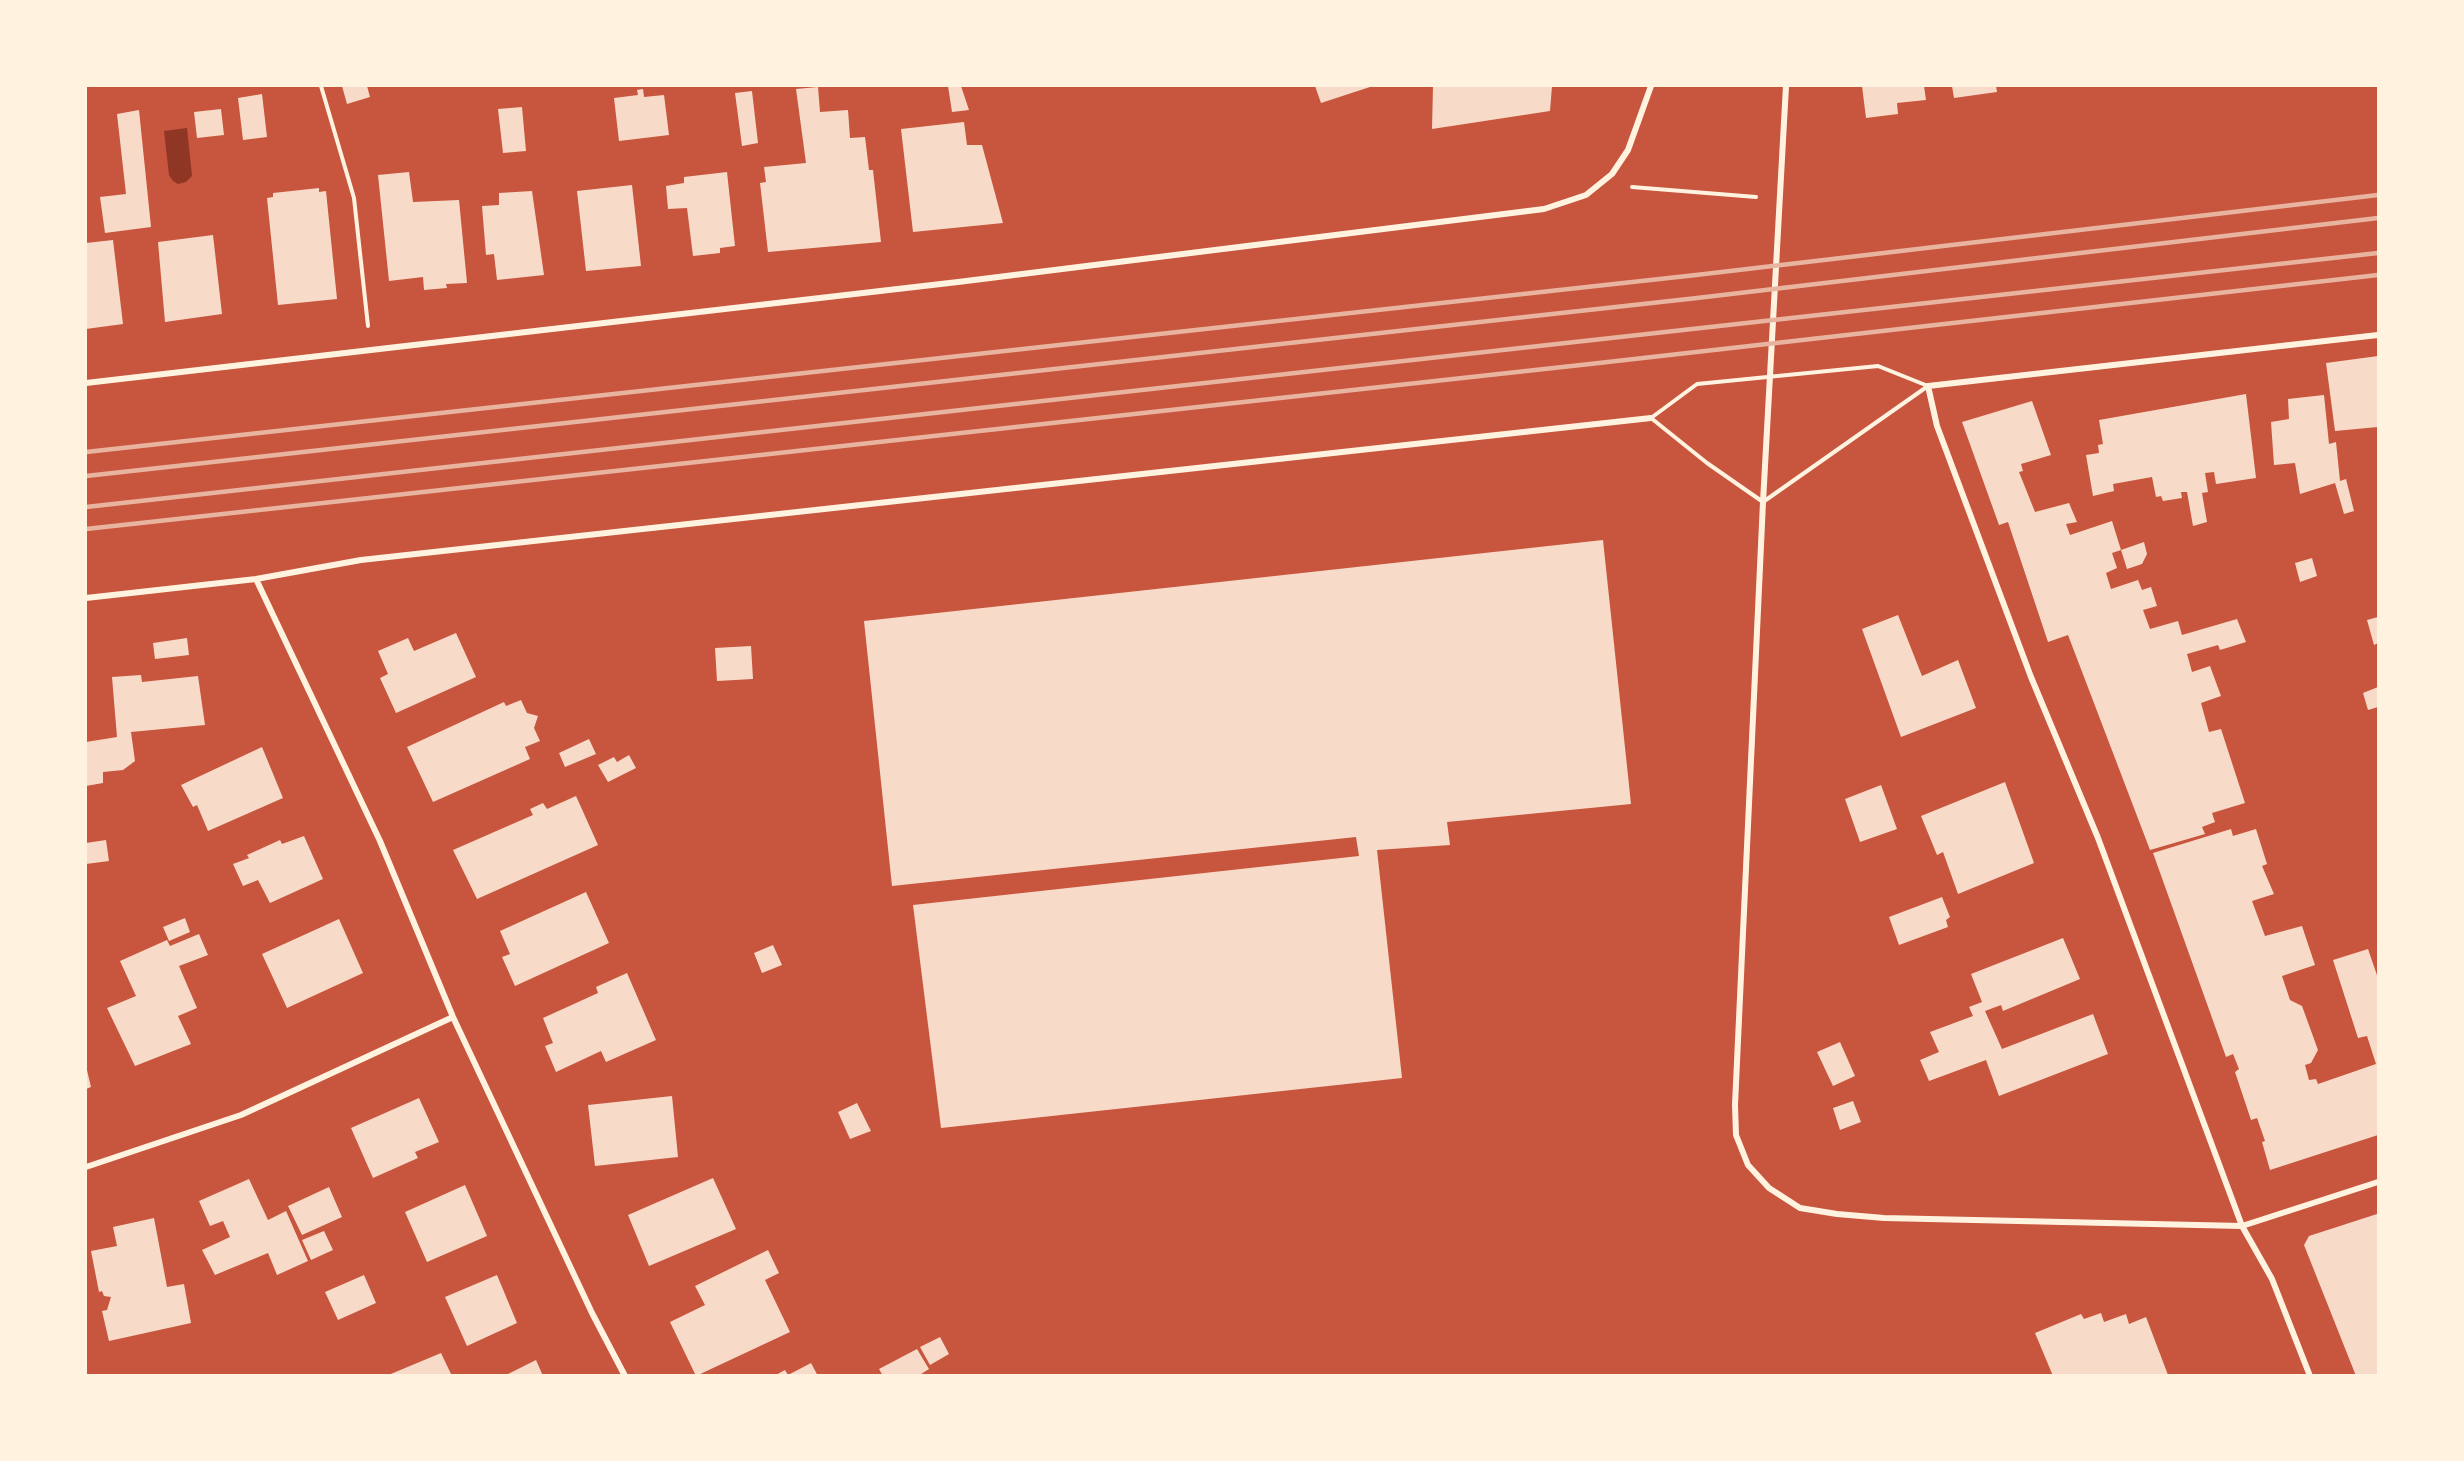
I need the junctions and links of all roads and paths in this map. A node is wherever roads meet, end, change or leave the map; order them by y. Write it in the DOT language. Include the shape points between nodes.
graph roads {
  1 [pos="321,86"];
  2 [pos="1651,86"];
  3 [pos="1786,86"];
  4 [pos="1631,187"];
  5 [pos="1780,199"];
  6 [pos="2379,335"];
  7 [pos="371,350"];
  8 [pos="86,383"];
  9 [pos="1928,386"];
  10 [pos="1651,418"];
  11 [pos="1676,438"];
  12 [pos="1763,502"];
  13 [pos="256,579"];
  14 [pos="86,598"];
  15 [pos="453,1017"];
  16 [pos="86,1167"];
  17 [pos="2379,1182"];
  18 [pos="2242,1226"];
  19 [pos="625,1376"];
  20 [pos="2310,1376"];
  1 -- 7 [label="path" via="354,198"];
  2 -- 7 [label="street" via="1628,150 1612,174 1586,195 1544,209"];
  3 -- 5 [label="street"];
  4 -- 5 [label="path"];
  5 -- 12 [label="street"];
  6 -- 9 [label="street"];
  7 -- 8 [label="street"];
  9 -- 12 [label="path"];
  9 -- 18 [label="street" via="1936,426 2031,677 2098,838"];
  10 -- 13 [label="street" via="361,560"];
  11 -- 12 [label="path"];
  12 -- 18 [label="street" via="1735,1105 1736,1135 1748,1165 1769,1188 1800,1208 1837,1214"];
  13 -- 14 [label="street"];
  13 -- 15 [label="street" via="380,841"];
  15 -- 16 [label="street" via="241,1115"];
  15 -- 19 [label="street"];
  17 -- 18 [label="street"];
  18 -- 20 [label="street" via="2272,1279"];
}
